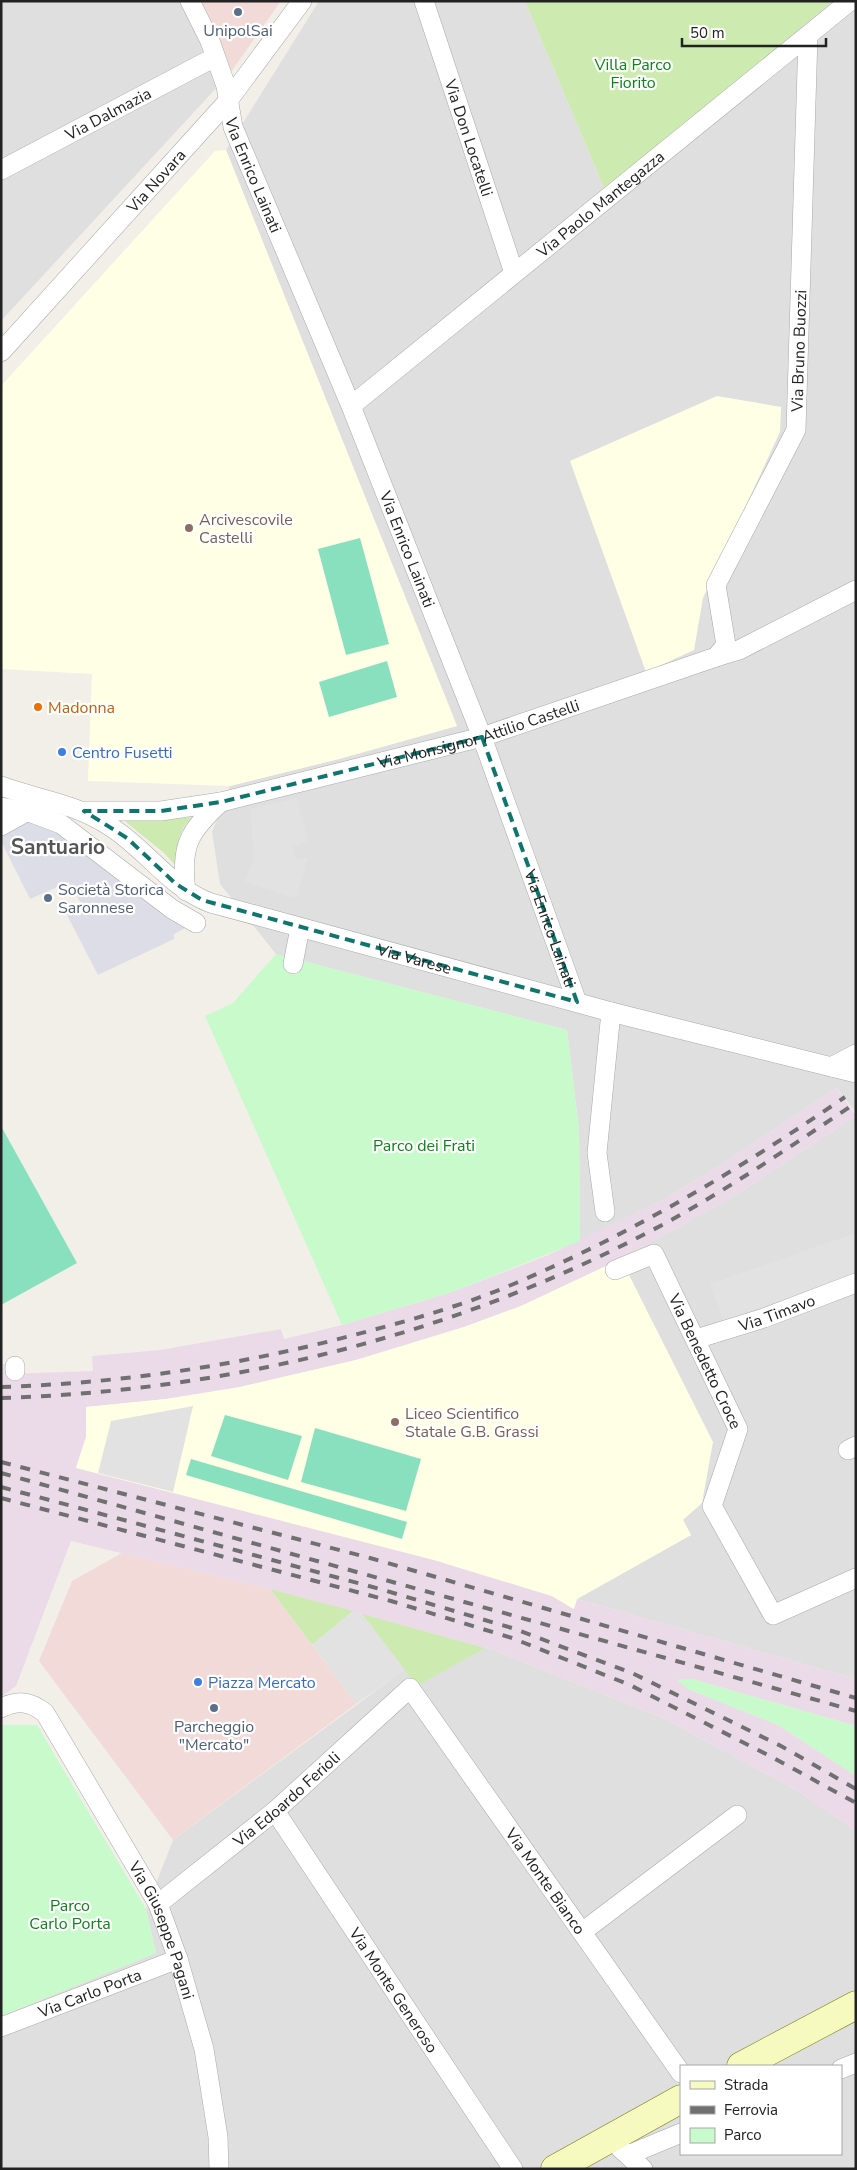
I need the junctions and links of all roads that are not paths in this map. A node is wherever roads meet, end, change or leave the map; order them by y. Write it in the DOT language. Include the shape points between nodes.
graph roads {
  1 [pos="190,1"];
  2 [pos="302,1"];
  3 [pos="424,1"];
  4 [pos="850,1"];
  5 [pos="808,36"];
  6 [pos="215,57"];
  7 [pos="227,102"];
  8 [pos="1,170"];
  9 [pos="514,273"];
  10 [pos="1,352"];
  11 [pos="351,406"];
  12 [pos="856,590"];
  13 [pos="721,651"];
  14 [pos="482,737"];
  15 [pos="1,786"];
  16 [pos="222,802"];
  17 [pos="1,807"];
  18 [pos="30,810"];
  19 [pos="84,811"];
  20 [pos="1,826"];
  21 [pos="186,891"];
  22 [pos="196,923"];
  23 [pos="300,928"];
  24 [pos="293,964"];
  25 [pos="577,1002"];
  26 [pos="611,1012"];
  27 [pos="856,1054"];
  28 [pos="830,1067"];
  29 [pos="856,1073"];
  30 [pos="605,1212"];
  31 [pos="615,1270"];
  32 [pos="856,1283"];
  33 [pos="696,1339"];
  34 [pos="856,1578"];
  35 [pos="410,1688"];
  36 [pos="1,1708"];
  37 [pos="275,1811"];
  38 [pos="737,1815"];
  39 [pos="158,1904"];
  40 [pos="582,1932"];
  41 [pos="178,1959"];
  42 [pos="856,2005"];
  43 [pos="1,2027"];
  44 [pos="856,2063"];
  45 [pos="743,2065"];
  46 [pos="842,2069"];
  47 [pos="680,2072"];
  48 [pos="680,2099"];
  49 [pos="680,2133"];
  50 [pos="619,2147"];
  51 [pos="582,2154"];
  52 [pos="218,2169"];
  53 [pos="513,2169"];
  54 [pos="533,2169"];
  55 [pos="555,2169"];
  56 [pos="642,2169"];
  1 -- 6 [label="street, Via Enrico Lainati"];
  2 -- 7 [label="street, Via Novara"];
  3 -- 9 [label="street, Via Don Locatelli"];
  4 -- 5 [label="street, Via Paolo Mantegazza"];
  5 -- 9 [label="street, Via Paolo Mantegazza"];
  5 -- 13 [label="street, Via Bruno Buozzi" via="796,430 716,585"];
  6 -- 7 [label="street, Via Enrico Lainati" via="226,86"];
  6 -- 8 [label="street, Via Dalmazia"];
  7 -- 10 [label="street, Via Novara"];
  7 -- 11 [label="street, Via Enrico Lainati" via="233,127"];
  9 -- 11 [label="street, Via Paolo Mantegazza"];
  11 -- 14 [label="street, Via Enrico Lainati"];
  12 -- 13 [label="street, Via Monsignor Attilio Castelli" via="738,650"];
  13 -- 14 [label="street, Via Monsignor Attilio Castelli"];
  14 -- 16 [label="street, Via Monsignor Attilio Castelli"];
  14 -- 25 [label="street, Via Enrico Lainati"];
  15 -- 19 [label="street, Via Varese"];
  16 -- 19 [label="street, Via Monsignor Attilio Castelli" via="161,811"];
  16 -- 21 [label="street, Via Monsignor Attilio Castelli" via="193,830 187,842"];
  17 -- 18 [label="street"];
  18 -- 20 [label="street"];
  18 -- 22 [label="street" via="68,828 172,909"];
  19 -- 21 [label="street, Via Varese" via="127,838"];
  21 -- 23 [label="street, Via Varese" via="224,908"];
  23 -- 24 [label="street"];
  23 -- 25 [label="street, Via Varese"];
  25 -- 26 [label="street, Via Varese"];
  26 -- 28 [label="street, Via Varese"];
  26 -- 30 [label="street" via="597,1153"];
  27 -- 28 [label="street"];
  28 -- 29 [label="street, Via Varese"];
  31 -- 33 [label="street, Via Benedetto Croce" via="654,1254"];
  32 -- 33 [label="street, Via Timavo" via="764,1318"];
  33 -- 34 [label="street, Via Benedetto Croce" via="738,1429 712,1506 773,1615"];
  35 -- 37 [label="street, Via Edoardo Ferioli"];
  35 -- 40 [label="street, Via Monte Bianco"];
  36 -- 39 [label="street, Via Giuseppe Pagani" via="23,1702 35,1705 45,1713"];
  37 -- 39 [label="street, Via Edoardo Ferioli"];
  37 -- 53 [label="street, Via Monte Generoso"];
  38 -- 40 [label="street"];
  39 -- 41 [label="street, Via Giuseppe Pagani"];
  40 -- 47 [label="street, Via Monte Bianco"];
  41 -- 43 [label="street, Via Carlo Porta"];
  41 -- 52 [label="street, Via Giuseppe Pagani" via="204,2049 218,2137"];
  42 -- 45 [label="street"];
  44 -- 46 [label="street"];
  48 -- 50 [label="street"];
  49 -- 50 [label="street"];
  50 -- 51 [label="street"];
  50 -- 56 [label="street"];
  51 -- 54 [label="street"];
  51 -- 55 [label="street"];
}
